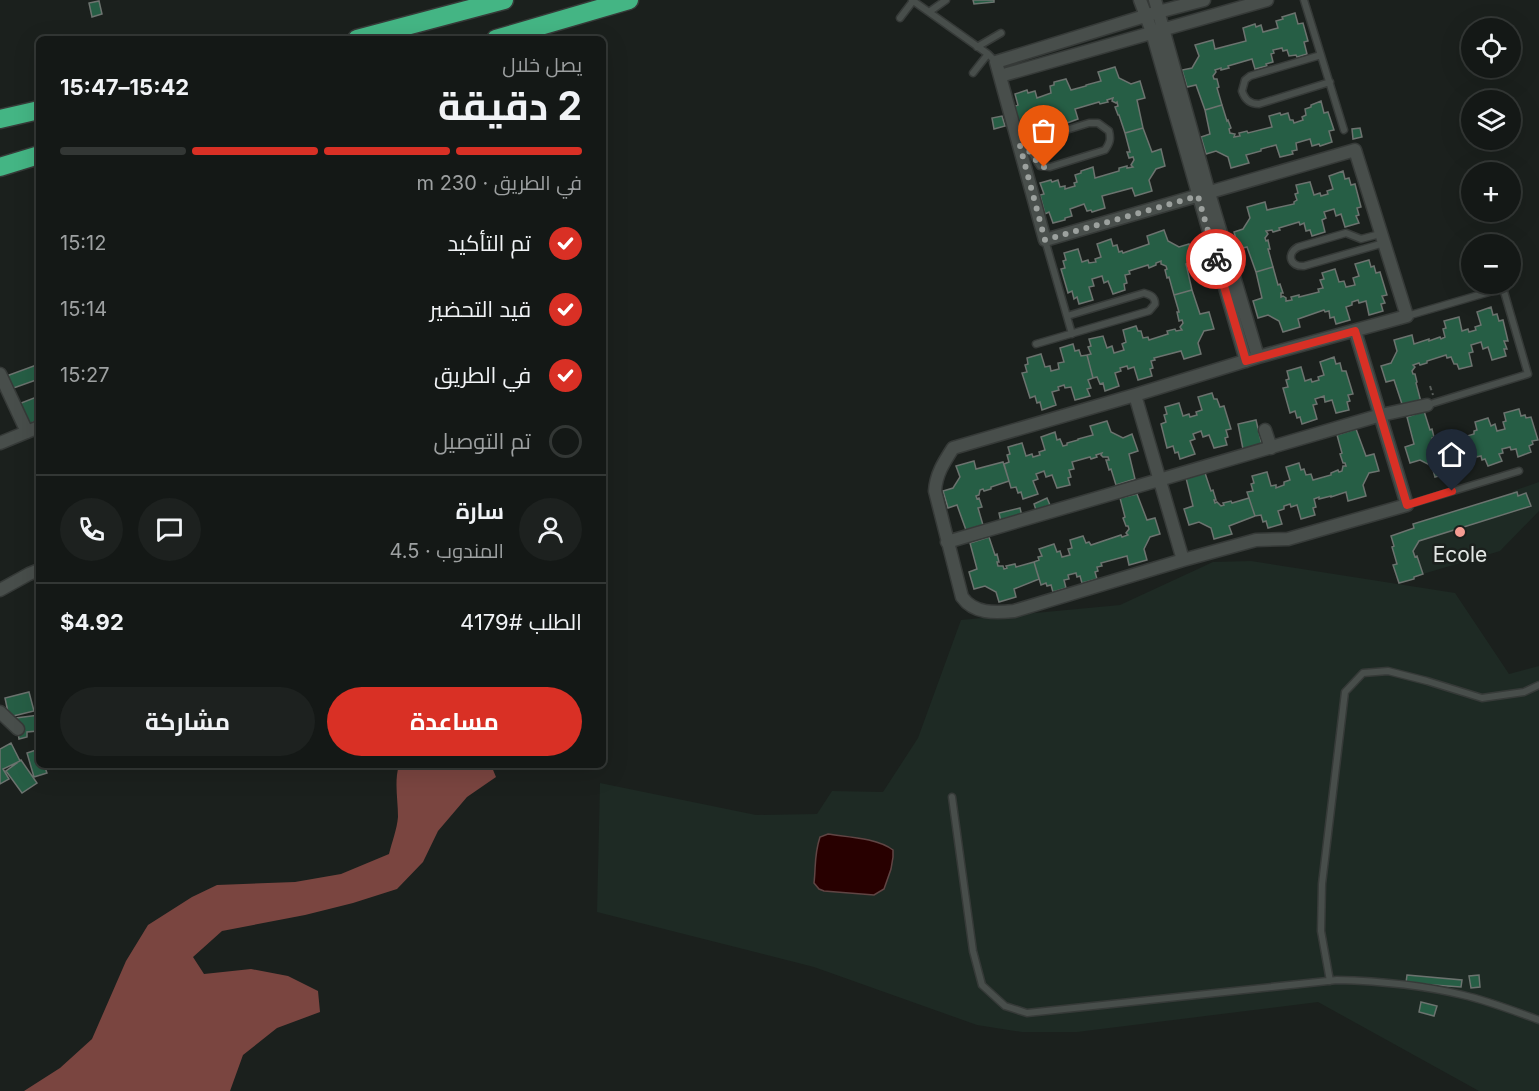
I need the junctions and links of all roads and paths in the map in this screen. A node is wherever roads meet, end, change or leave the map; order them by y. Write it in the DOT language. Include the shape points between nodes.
graph roads {
  1 [pos="504,0"];
  2 [pos="628,0"];
  3 [pos="912,0"];
  4 [pos="946,0"];
  5 [pos="1140,0"];
  6 [pos="1204,0"];
  7 [pos="1267,0"];
  8 [pos="1304,0"];
  9 [pos="1157,6"];
  10 [pos="928,12"];
  11 [pos="1146,16"];
  12 [pos="900,18"];
  13 [pos="1158,31"];
  14 [pos="1001,33"];
  15 [pos="368,36"];
  16 [pos="506,36"];
  17 [pos="977,47"];
  18 [pos="1321,55"];
  19 [pos="992,58"];
  20 [pos="973,73"];
  21 [pos="1000,76"];
  22 [pos="1330,82"];
  23 [pos="36,111"];
  24 [pos="0,118"];
  25 [pos="1344,130"];
  26 [pos="1020,146"];
  27 [pos="36,151"];
  28 [pos="1034,156"];
  29 [pos="36,157"];
  30 [pos="0,159"];
  31 [pos="0,167"];
  32 [pos="1203,195"];
  33 [pos="1382,238"];
  34 [pos="1045,240"];
  35 [pos="1067,316"];
  36 [pos="1407,316"];
  37 [pos="1355,331"];
  38 [pos="1072,334"];
  39 [pos="1036,344"];
  40 [pos="1252,359"];
  41 [pos="0,374"];
  42 [pos="1135,395"];
  43 [pos="1427,405"];
  44 [pos="1381,416"];
  45 [pos="36,428"];
  46 [pos="1266,430"];
  47 [pos="0,443"];
  48 [pos="1271,448"];
  49 [pos="1520,471"];
  50 [pos="1160,480"];
  51 [pos="1407,505"];
  52 [pos="947,542"];
  53 [pos="1183,560"];
  54 [pos="36,571"];
  55 [pos="0,590"];
  56 [pos="1539,685"];
  57 [pos="0,712"];
  58 [pos="18,729"];
  59 [pos="952,797"];
  60 [pos="1330,981"];
  61 [pos="1539,1020"];
  1 -- 15 [label="highway"];
  2 -- 16 [label="highway"];
  3 -- 10 [label="lane"];
  3 -- 12 [label="lane"];
  4 -- 10 [label="lane"];
  5 -- 11 [label="street"];
  6 -- 9 [label="street"];
  7 -- 13 [label="street"];
  8 -- 18 [label="lane"];
  9 -- 11 [label="street"];
  9 -- 13 [label="street"];
  10 -- 17 [label="lane"];
  11 -- 13 [label="street"];
  11 -- 19 [label="street"];
  13 -- 21 [label="street"];
  13 -- 32 [label="street"];
  14 -- 17 [label="lane"];
  17 -- 19 [label="lane"];
  18 -- 22 [label="lane"];
  18 -- 22 [label="lane" via="1250,76 1242,92 1247,101 1259,104"];
  19 -- 20 [label="lane"];
  19 -- 21 [label="street"];
  21 -- 26 [label="street"];
  22 -- 25 [label="lane"];
  23 -- 24 [label="highway"];
  26 -- 28 [label="lane"];
  26 -- 34 [label="street"];
  27 -- 30 [label="highway"];
  28 -- 28 [label="lane" via="1040,165 1050,167 1105,150 1109,131 1098,123 1089,123 1040,138 1034,146"];
  29 -- 31 [label="highway"];
  32 -- 33 [label="street" via="1355,150"];
  32 -- 34 [label="street"];
  32 -- 40 [label="street"];
  33 -- 33 [label="lane" via="1361,239 1346,233 1298,247 1290,259 1297,267 1304,266"];
  33 -- 36 [label="street"];
  34 -- 35 [label="lane"];
  35 -- 38 [label="lane"];
  35 -- 38 [label="lane" via="1144,293 1155,300 1149,311"];
  36 -- 37 [label="street"];
  36 -- 43 [label="lane" via="1503,288 1528,374"];
  37 -- 40 [label="street"];
  37 -- 44 [label="street"];
  38 -- 39 [label="lane"];
  40 -- 42 [label="street"];
  41 -- 45 [label="street"];
  42 -- 50 [label="street"];
  42 -- 52 [label="street" via="953,448 936,483"];
  43 -- 44 [label="street"];
  44 -- 48 [label="street"];
  44 -- 51 [label="street"];
  45 -- 47 [label="street"];
  46 -- 48 [label="street"];
  48 -- 50 [label="street"];
  49 -- 51 [label="lane"];
  50 -- 52 [label="street"];
  50 -- 53 [label="street"];
  51 -- 53 [label="street" via="1287,539 1256,540"];
  52 -- 53 [label="street" via="962,597 966,604 986,612 1030,607"];
  54 -- 55 [label="street"];
  56 -- 60 [label="lane" via="1524,692 1482,698 1388,671 1363,673 1345,692 1322,884 1321,931"];
  57 -- 58 [label="street"];
  59 -- 60 [label="lane" via="973,951 982,985 1005,1006 1027,1013"];
  60 -- 61 [label="lane" via="1364,981 1465,995"];
}
